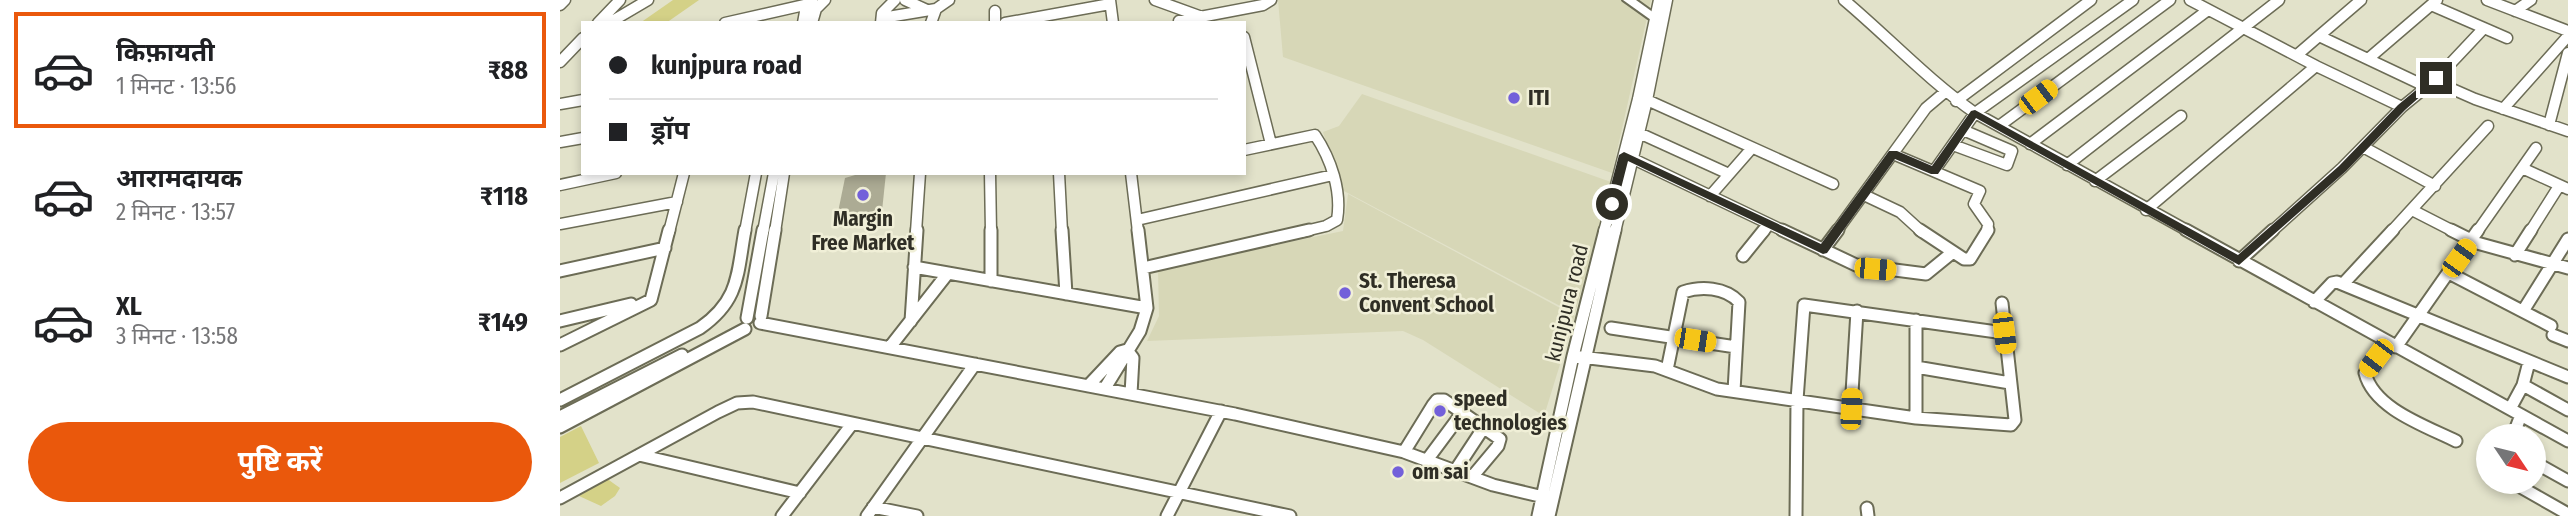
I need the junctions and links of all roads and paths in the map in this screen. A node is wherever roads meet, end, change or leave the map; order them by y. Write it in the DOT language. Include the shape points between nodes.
graph roads {
  1 [pos="565,0"];
  2 [pos="620,0"];
  3 [pos="648,0"];
  4 [pos="895,0"];
  5 [pos="905,0"];
  6 [pos="949,0"];
  7 [pos="1155,0"];
  8 [pos="1270,0"];
  9 [pos="1629,0"];
  10 [pos="1659,0"];
  11 [pos="1667,0"];
  12 [pos="1844,0"];
  13 [pos="2091,0"];
  14 [pos="2133,0"];
  15 [pos="2170,0"];
  16 [pos="2190,0"];
  17 [pos="2361,0"];
  18 [pos="2487,0"];
  19 [pos="2531,0"];
  20 [pos="816,1"];
  21 [pos="2277,1"];
  22 [pos="1110,2"];
  23 [pos="2434,2"];
  24 [pos="560,5"];
  25 [pos="1177,8"];
  26 [pos="787,10"];
  27 [pos="931,10"];
  28 [pos="995,10"];
  29 [pos="1237,10"];
  30 [pos="2208,10"];
  31 [pos="2515,11"];
  32 [pos="1202,17"];
  33 [pos="1659,18"];
  34 [pos="881,20"];
  35 [pos="600,21"];
  36 [pos="612,21"];
  37 [pos="735,21"];
  38 [pos="785,21"];
  39 [pos="803,21"];
  40 [pos="812,21"];
  41 [pos="931,21"];
  42 [pos="995,21"];
  43 [pos="1015,21"];
  44 [pos="1113,21"];
  45 [pos="1180,21"];
  46 [pos="1184,21"];
  47 [pos="1240,21"];
  48 [pos="2244,29"];
  49 [pos="2484,29"];
  50 [pos="2568,34"];
  51 [pos="2319,36"];
  52 [pos="2507,38"];
  53 [pos="581,40"];
  54 [pos="1246,45"];
  55 [pos="2554,48"];
  56 [pos="2568,53"];
  57 [pos="2297,55"];
  58 [pos="2368,59"];
  59 [pos="560,62"];
  60 [pos="2316,66"];
  61 [pos="1646,82"];
  62 [pos="2430,84"];
  63 [pos="1945,92"];
  64 [pos="581,100"];
  65 [pos="1647,100"];
  66 [pos="1956,101"];
  67 [pos="560,104"];
  68 [pos="2402,107"];
  69 [pos="2503,109"];
  70 [pos="1975,113"];
  71 [pos="2181,117"];
  72 [pos="2549,125"];
  73 [pos="2488,126"];
  74 [pos="1999,127"];
  75 [pos="1963,130"];
  76 [pos="2568,131"];
  77 [pos="1639,133"];
  78 [pos="581,138"];
  79 [pos="560,142"];
  80 [pos="1271,144"];
  81 [pos="2030,144"];
  82 [pos="1953,145"];
  83 [pos="2362,147"];
  84 [pos="1752,148"];
  85 [pos="2536,148"];
  86 [pos="1246,150"];
  87 [pos="1893,154"];
  88 [pos="1629,157"];
  89 [pos="2067,165"];
  90 [pos="2522,168"];
  91 [pos="1934,172"];
  92 [pos="1729,174"];
  93 [pos="607,175"];
  94 [pos="684,175"];
  95 [pos="755,175"];
  96 [pos="774,175"];
  97 [pos="785,175"];
  98 [pos="920,175"];
  99 [pos="990,175"];
  100 [pos="1059,175"];
  101 [pos="1134,175"];
  102 [pos="1333,175"];
  103 [pos="2095,181"];
  104 [pos="1833,184"];
  105 [pos="560,185"];
  106 [pos="2435,186"];
  107 [pos="2563,187"];
  108 [pos="1864,195"];
  109 [pos="1710,196"];
  110 [pos="677,202"];
  111 [pos="2146,210"];
  112 [pos="2412,210"];
  113 [pos="1137,220"];
  114 [pos="560,224"];
  115 [pos="1769,225"];
  116 [pos="2568,239"];
  117 [pos="2472,241"];
  118 [pos="665,248"];
  119 [pos="1823,250"];
  120 [pos="1953,252"];
  121 [pos="2515,254"];
  122 [pos="1743,256"];
  123 [pos="2239,261"];
  124 [pos="2552,264"];
  125 [pos="914,267"];
  126 [pos="1143,268"];
  127 [pos="2568,268"];
  128 [pos="560,271"];
  129 [pos="948,273"];
  130 [pos="2449,273"];
  131 [pos="990,281"];
  132 [pos="2343,284"];
  133 [pos="1066,294"];
  134 [pos="651,300"];
  135 [pos="2314,302"];
  136 [pos="2002,303"];
  137 [pos="1147,308"];
  138 [pos="1857,311"];
  139 [pos="2523,311"];
  140 [pos="2418,315"];
  141 [pos="761,320"];
  142 [pos="1916,320"];
  143 [pos="560,321"];
  144 [pos="911,321"];
  145 [pos="745,324"];
  146 [pos="1611,328"];
  147 [pos="2004,333"];
  148 [pos="1674,337"];
  149 [pos="2568,341"];
  150 [pos="560,345"];
  151 [pos="2392,345"];
  152 [pos="1736,347"];
  153 [pos="890,348"];
  154 [pos="1128,350"];
  155 [pos="1578,356"];
  156 [pos="2529,362"];
  157 [pos="975,364"];
  158 [pos="1916,367"];
  159 [pos="1667,370"];
  160 [pos="2568,377"];
  161 [pos="2010,383"];
  162 [pos="2523,385"];
  163 [pos="1088,386"];
  164 [pos="1105,388"];
  165 [pos="1734,391"];
  166 [pos="1131,394"];
  167 [pos="560,400"];
  168 [pos="1797,400"];
  169 [pos="1851,409"];
  170 [pos="2568,410"];
  171 [pos="1222,411"];
  172 [pos="2515,412"];
  173 [pos="1462,413"];
  174 [pos="560,417"];
  175 [pos="1916,418"];
  176 [pos="852,424"];
  177 [pos="2514,424"];
  178 [pos="560,427"];
  179 [pos="1484,427"];
  180 [pos="922,438"];
  181 [pos="2456,441"];
  182 [pos="2568,441"];
  183 [pos="1404,452"];
  184 [pos="639,455"];
  185 [pos="1427,460"];
  186 [pos="2546,469"];
  187 [pos="1455,471"];
  188 [pos="1472,477"];
  189 [pos="2568,481"];
  190 [pos="1180,491"];
  191 [pos="800,493"];
  192 [pos="2533,494"];
  193 [pos="560,498"];
  194 [pos="1546,498"];
  195 [pos="870,511"];
  196 [pos="1243,511"];
  197 [pos="2568,514"];
  198 [pos="782,516"];
  199 [pos="917,516"];
  200 [pos="1167,516"];
  201 [pos="1290,516"];
  202 [pos="1538,516"];
  203 [pos="1549,516"];
  204 [pos="1796,516"];
  1 -- 24 [label="street"];
  2 -- 35 [label="street"];
  3 -- 36 [label="street"];
  4 -- 34 [label="street" via="887,5"];
  5 -- 27 [label="street"];
  6 -- 27 [label="street"];
  7 -- 25 [label="street"];
  8 -- 29 [label="street"];
  9 -- 33 [label="main road"];
  10 -- 33 [label="street"];
  11 -- 33 [label="street"];
  12 -- 63 [label="street"];
  13 -- 66 [label="street"];
  14 -- 70 [label="street"];
  15 -- 74 [label="street"];
  16 -- 30 [label="street"];
  17 -- 51 [label="street"];
  18 -- 31 [label="street"];
  19 -- 31 [label="street"];
  20 -- 26 [label="street"];
  20 -- 39 [label="street"];
  20 -- 40 [label="street"];
  21 -- 48 [label="street"];
  22 -- 43 [label="street"];
  22 -- 44 [label="street"];
  23 -- 49 [label="street"];
  23 -- 58 [label="street"];
  25 -- 32 [label="street"];
  25 -- 45 [label="street"];
  26 -- 37 [label="street"];
  26 -- 38 [label="street"];
  27 -- 34 [label="street"];
  27 -- 41 [label="street"];
  28 -- 42 [label="street"];
  29 -- 32 [label="street"];
  29 -- 47 [label="street"];
  30 -- 48 [label="street"];
  30 -- 81 [label="street"];
  31 -- 50 [label="street"];
  32 -- 46 [label="street"];
  33 -- 61 [label="street, kunjpura road"];
  48 -- 57 [label="street"];
  48 -- 89 [label="street"];
  49 -- 52 [label="street"];
  49 -- 62 [label="street"];
  50 -- 55 [label="street"];
  51 -- 57 [label="street"];
  51 -- 58 [label="street"];
  53 -- 59 [label="street"];
  54 -- 80 [label="street"];
  55 -- 56 [label="street"];
  55 -- 69 [label="street"];
  56 -- 72 [label="street"];
  57 -- 60 [label="street"];
  58 -- 62 [label="street"];
  60 -- 68 [label="street"];
  60 -- 111 [label="street"];
  61 -- 65 [label="street, kunjpura road"];
  61 -- 88 [label="street, kunjpura road"];
  62 -- 68 [label="street"];
  62 -- 69 [label="street"];
  63 -- 66 [label="street"];
  63 -- 87 [label="street" via="1926,108"];
  64 -- 67 [label="street"];
  65 -- 77 [label="street, kunjpura road"];
  65 -- 84 [label="street"];
  66 -- 70 [label="street"];
  68 -- 83 [label="street"];
  69 -- 72 [label="street"];
  70 -- 74 [label="street"];
  70 -- 75 [label="street"];
  71 -- 103 [label="street"];
  72 -- 76 [label="street"];
  73 -- 106 [label="street"];
  74 -- 81 [label="street"];
  75 -- 82 [label="street"];
  75 -- 82 [label="street" via="2011,150 2006,166"];
  77 -- 88 [label="street, kunjpura road"];
  77 -- 92 [label="street"];
  78 -- 79 [label="street"];
  80 -- 86 [label="street"];
  80 -- 102 [label="street" via="1315,135"];
  81 -- 89 [label="street"];
  82 -- 91 [label="street"];
  83 -- 106 [label="street"];
  83 -- 123 [label="street"];
  84 -- 92 [label="street"];
  84 -- 104 [label="street"];
  85 -- 90 [label="street"];
  87 -- 91 [label="street"];
  87 -- 108 [label="street"];
  88 -- 109 [label="street"];
  88 -- 155 [label="street, kunjpura road"];
  89 -- 103 [label="street"];
  90 -- 107 [label="street"];
  90 -- 117 [label="street"];
  91 -- 120 [label="street" via="1980,191 1974,204 1989,227 1970,259"];
  92 -- 109 [label="street"];
  93 -- 105 [label="street"];
  94 -- 110 [label="street"];
  95 -- 167 [label="street" via="727,305 700,328"];
  96 -- 145 [label="street"];
  97 -- 141 [label="street"];
  98 -- 125 [label="street"];
  99 -- 131 [label="street"];
  100 -- 133 [label="street"];
  101 -- 113 [label="street"];
  102 -- 113 [label="street"];
  102 -- 126 [label="street" via="1340,211 1337,220 1326,226"];
  103 -- 111 [label="street"];
  106 -- 112 [label="street"];
  107 -- 121 [label="street"];
  108 -- 119 [label="street"];
  108 -- 120 [label="street" via="1900,212"];
  109 -- 115 [label="street"];
  110 -- 114 [label="street"];
  110 -- 118 [label="street"];
  111 -- 123 [label="street"];
  112 -- 117 [label="street"];
  112 -- 132 [label="street"];
  113 -- 126 [label="street"];
  115 -- 119 [label="street"];
  115 -- 122 [label="street"];
  116 -- 124 [label="street"];
  117 -- 121 [label="street"];
  117 -- 130 [label="street"];
  118 -- 128 [label="street"];
  118 -- 134 [label="street"];
  119 -- 120 [label="street" via="1867,268 1920,274 1931,272"];
  121 -- 124 [label="street"];
  123 -- 135 [label="street"];
  124 -- 127 [label="street"];
  124 -- 139 [label="street"];
  125 -- 129 [label="street"];
  125 -- 144 [label="street"];
  126 -- 137 [label="street"];
  129 -- 131 [label="street"];
  129 -- 144 [label="street"];
  130 -- 139 [label="street"];
  130 -- 140 [label="street"];
  131 -- 133 [label="street"];
  132 -- 135 [label="street" via="2333,281"];
  132 -- 140 [label="street"];
  133 -- 137 [label="street"];
  134 -- 143 [label="street"];
  134 -- 150 [label="street"];
  135 -- 151 [label="street"];
  136 -- 147 [label="street"];
  137 -- 154 [label="street"];
  138 -- 142 [label="street"];
  138 -- 168 [label="street" via="1802,306"];
  138 -- 169 [label="street"];
  139 -- 149 [label="street"];
  140 -- 151 [label="street"];
  140 -- 156 [label="street"];
  141 -- 145 [label="street"];
  141 -- 153 [label="street"];
  142 -- 147 [label="street"];
  142 -- 158 [label="street"];
  144 -- 153 [label="street"];
  145 -- 174 [label="street"];
  145 -- 178 [label="street"];
  146 -- 148 [label="street"];
  147 -- 161 [label="street"];
  148 -- 152 [label="street"];
  148 -- 152 [label="street" via="1684,292 1715,291 1740,302"];
  148 -- 159 [label="street"];
  151 -- 172 [label="street"];
  151 -- 181 [label="street" via="2365,373 2367,387 2380,399"];
  152 -- 165 [label="street"];
  153 -- 157 [label="street"];
  154 -- 163 [label="street" via="1120,352"];
  154 -- 164 [label="street"];
  154 -- 166 [label="street" via="1133,358"];
  155 -- 159 [label="street"];
  155 -- 194 [label="street, kunjpura road"];
  156 -- 160 [label="street"];
  156 -- 162 [label="street"];
  157 -- 163 [label="street"];
  157 -- 180 [label="street"];
  158 -- 161 [label="street"];
  158 -- 175 [label="street"];
  159 -- 165 [label="street"];
  161 -- 175 [label="street" via="2014,425"];
  162 -- 170 [label="street"];
  162 -- 172 [label="street"];
  163 -- 164 [label="street"];
  164 -- 166 [label="street"];
  165 -- 168 [label="street"];
  166 -- 171 [label="street"];
  168 -- 169 [label="street"];
  168 -- 204 [label="street"];
  169 -- 175 [label="street"];
  171 -- 183 [label="street"];
  171 -- 190 [label="street"];
  172 -- 177 [label="street"];
  172 -- 182 [label="street"];
  173 -- 179 [label="street"];
  173 -- 183 [label="street" via="1437,400"];
  173 -- 185 [label="street"];
  176 -- 180 [label="street"];
  176 -- 184 [label="street" via="753,402 737,403"];
  176 -- 191 [label="street"];
  179 -- 187 [label="street"];
  179 -- 188 [label="street" via="1500,442"];
  180 -- 190 [label="street"];
  180 -- 195 [label="street"];
  183 -- 185 [label="street"];
  184 -- 191 [label="street"];
  184 -- 193 [label="street"];
  185 -- 187 [label="street"];
  186 -- 189 [label="street"];
  187 -- 188 [label="street"];
  188 -- 194 [label="street"];
  190 -- 196 [label="street"];
  190 -- 200 [label="street"];
  191 -- 198 [label="street"];
  192 -- 197 [label="street"];
  194 -- 202 [label="street, kunjpura road"];
  194 -- 203 [label="street, kunjpura road"];
  195 -- 199 [label="street"];
  196 -- 201 [label="street"];
}
